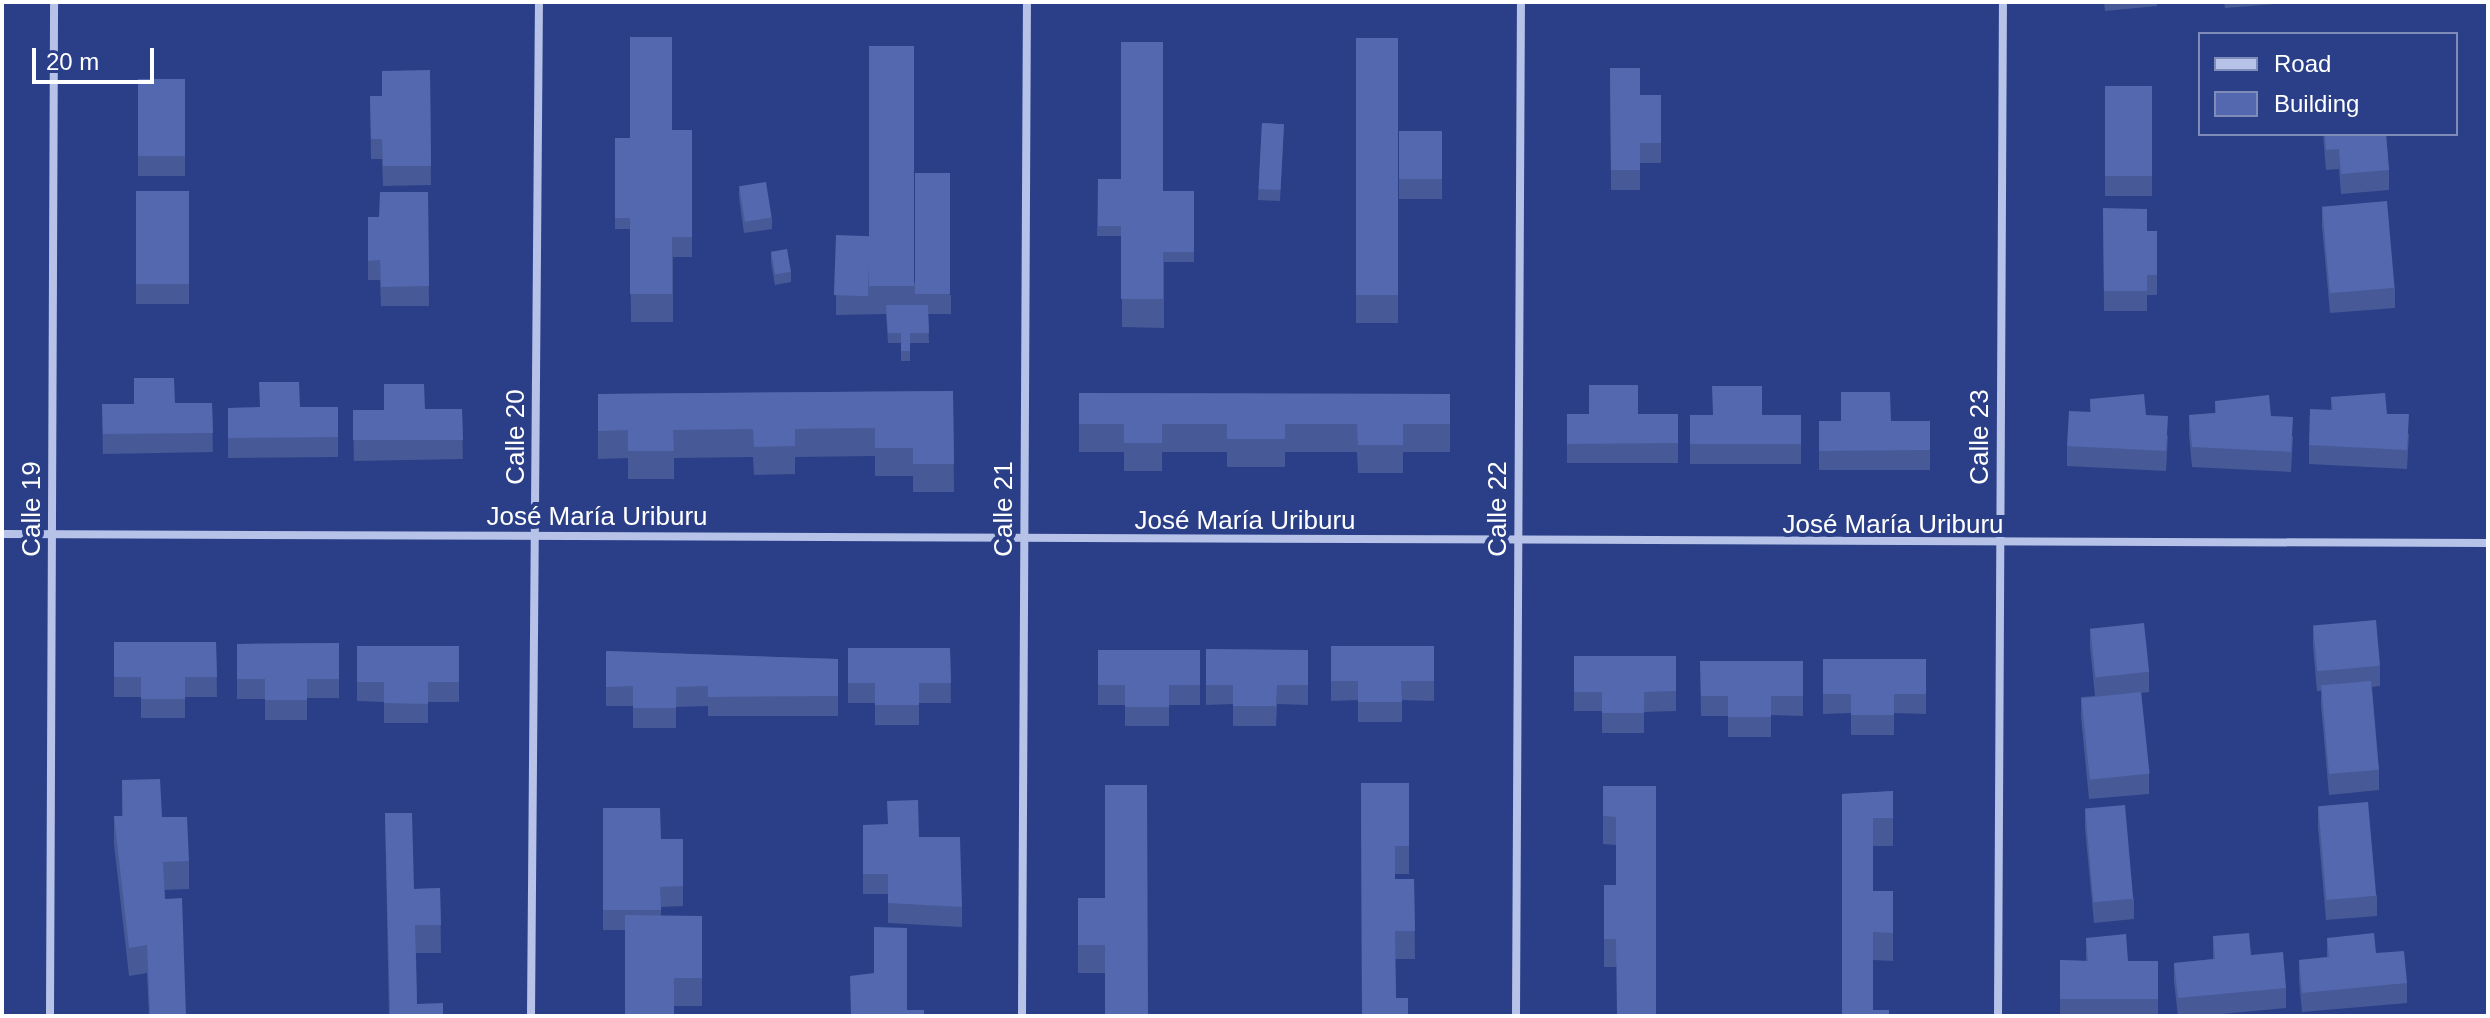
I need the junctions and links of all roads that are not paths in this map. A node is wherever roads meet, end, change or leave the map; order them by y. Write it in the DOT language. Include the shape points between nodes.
graph roads {
  1 [pos="54,2"];
  2 [pos="539,2"];
  3 [pos="1027,2"];
  4 [pos="1521,2"];
  5 [pos="2003,2"];
  6 [pos="2,534"];
  7 [pos="52,534"];
  8 [pos="535,537"];
  9 [pos="1024,540"];
  10 [pos="1518,543"];
  11 [pos="2488,543"];
  12 [pos="1999,545"];
  13 [pos="50,1016"];
  14 [pos="531,1016"];
  15 [pos="1022,1016"];
  16 [pos="1516,1016"];
  17 [pos="1998,1016"];
  1 -- 7 [label="street, Calle 19"];
  2 -- 8 [label="street, Calle 20"];
  3 -- 9 [label="street, Calle 21"];
  4 -- 10 [label="street, Calle 22"];
  5 -- 12 [label="street, Calle 23"];
  6 -- 7 [label="street, José María Uriburu"];
  7 -- 8 [label="street, José María Uriburu"];
  7 -- 13 [label="street, Calle 19"];
  8 -- 9 [label="street, José María Uriburu"];
  8 -- 14 [label="street, Calle 20"];
  9 -- 10 [label="street, José María Uriburu"];
  9 -- 15 [label="street, Calle 21"];
  10 -- 12 [label="street, José María Uriburu"];
  10 -- 16 [label="street, Calle 22"];
  11 -- 12 [label="street, José María Uriburu"];
  12 -- 17 [label="street, Calle 23"];
}
